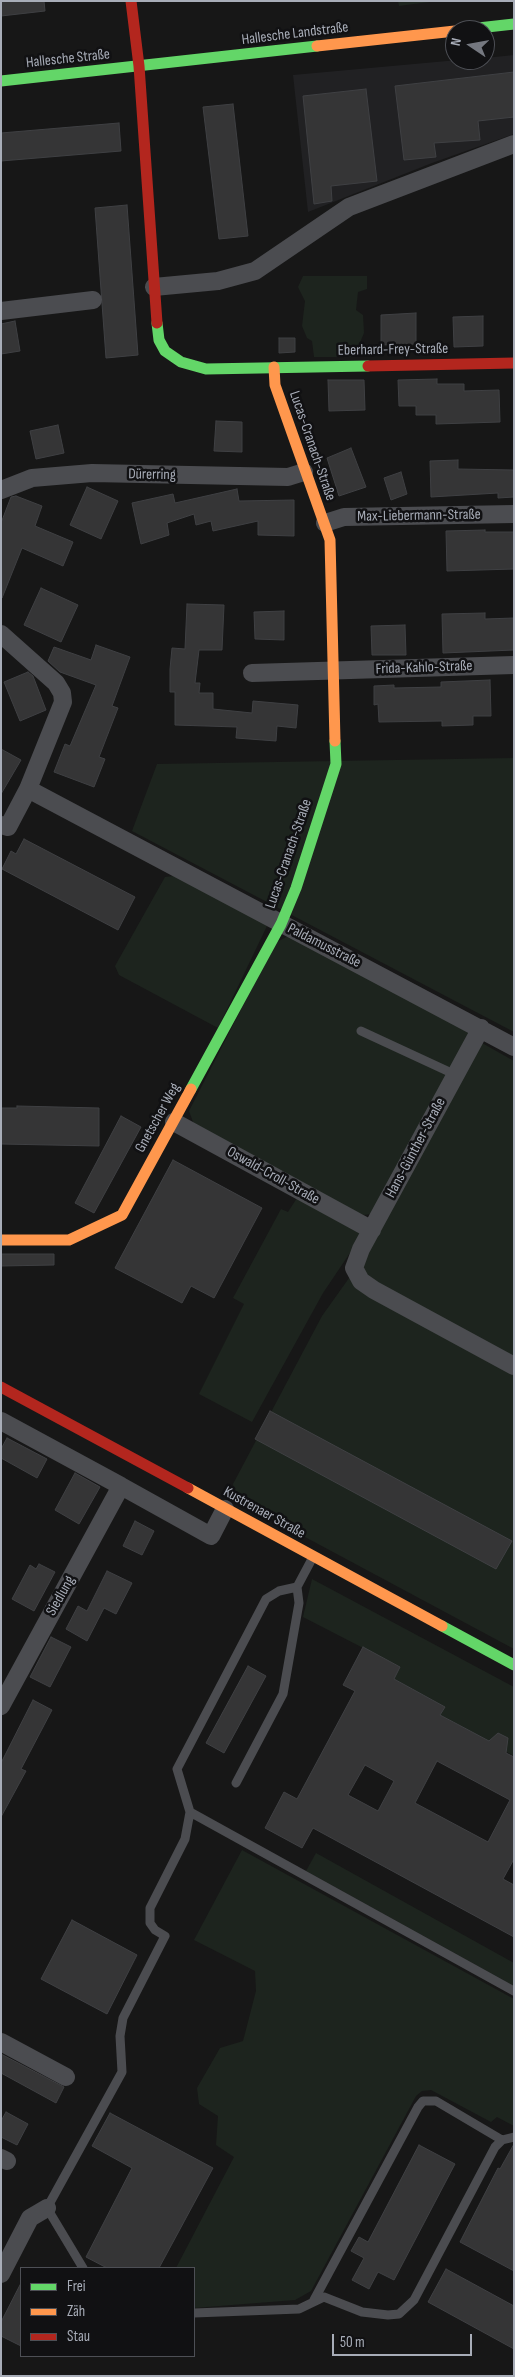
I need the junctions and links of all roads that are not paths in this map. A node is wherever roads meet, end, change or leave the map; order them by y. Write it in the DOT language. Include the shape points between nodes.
graph roads {
  1 [pos="131,1"];
  2 [pos="514,24"];
  3 [pos="495,26"];
  4 [pos="445,32"];
  5 [pos="139,66"];
  6 [pos="1,81"];
  7 [pos="514,144"];
  8 [pos="154,287"];
  9 [pos="93,300"];
  10 [pos="1,311"];
  11 [pos="514,362"];
  12 [pos="274,367"];
  13 [pos="304,472"];
  14 [pos="1,490"];
  15 [pos="514,514"];
  16 [pos="325,523"];
  17 [pos="1,634"];
  18 [pos="514,665"];
  19 [pos="334,671"];
  20 [pos="252,674"];
  21 [pos="28,789"];
  22 [pos="1,825"];
  23 [pos="281,924"];
  24 [pos="481,1028"];
  25 [pos="361,1031"];
  26 [pos="514,1046"];
  27 [pos="456,1075"];
  28 [pos="174,1122"];
  29 [pos="372,1230"];
  30 [pos="1,1240"];
  31 [pos="514,1366"];
  32 [pos="1,1387"];
  33 [pos="1,1421"];
  34 [pos="121,1486"];
  35 [pos="225,1508"];
  36 [pos="313,1556"];
  37 [pos="297,1586"];
  38 [pos="514,1664"];
  39 [pos="1,1706"];
  40 [pos="236,1783"];
  41 [pos="190,1812"];
  42 [pos="514,1992"];
  43 [pos="1,2042"];
  44 [pos="66,2077"];
  45 [pos="514,2137"];
  46 [pos="502,2140"];
  47 [pos="47,2208"];
  48 [pos="82,2267"];
  49 [pos="1,2274"];
  50 [pos="314,2300"];
  51 [pos="195,2313"];
  1 -- 5 [label="street"];
  2 -- 3 [label="street"];
  4 -- 5 [label="street, Hallesche Landstraße"];
  5 -- 6 [label="street, Hallesche Straße"];
  5 -- 8 [label="street"];
  7 -- 8 [label="street" via="349,207 255,271 218,281"];
  8 -- 12 [label="street" via="159,340 173,358 206,369"];
  9 -- 10 [label="street"];
  11 -- 12 [label="street, Eberhard-Frey-Straße"];
  12 -- 13 [label="street, Lucas-Cranach-Straße" via="275,385"];
  13 -- 14 [label="street, Dürerring" via="288,477 92,474 32,478"];
  13 -- 16 [label="street, Lucas-Cranach-Straße"];
  15 -- 16 [label="street, Max-Liebermann-Straße" via="344,517"];
  16 -- 19 [label="street, Lucas-Cranach-Straße" via="330,540"];
  17 -- 21 [label="street" via="56,683 62,693 63,702"];
  18 -- 19 [label="street, Frida-Kahlo-Straße"];
  19 -- 20 [label="street, Frida-Kahlo-Straße"];
  19 -- 23 [label="street, Lucas-Cranach-Straße" via="336,764"];
  21 -- 22 [label="street" via="8,827"];
  21 -- 23 [label="street, Paldamusstraße"];
  23 -- 24 [label="street, Paldamusstraße"];
  23 -- 28 [label="street, Gnetscher Weg"];
  24 -- 26 [label="street, Paldamusstraße"];
  24 -- 27 [label="street, Hans-Günther-Straße"];
  25 -- 27 [label="lane"];
  27 -- 29 [label="street, Hans-Günther-Straße"];
  28 -- 29 [label="street, Oswald-Croll-Straße"];
  28 -- 30 [label="street, Gnetscher Weg" via="122,1215 70,1240"];
  29 -- 31 [label="street, Hans-Günther-Straße" via="354,1268 361,1281"];
  32 -- 35 [label="street, Kustrenaer Straße"];
  33 -- 34 [label="street"];
  34 -- 35 [label="street" via="211,1536"];
  34 -- 39 [label="street, Siedlung"];
  35 -- 36 [label="street, Kustrenaer Straße"];
  36 -- 37 [label="lane"];
  36 -- 38 [label="street, Kustrenaer Straße"];
  37 -- 40 [label="lane" via="299,1604 283,1694"];
  37 -- 41 [label="lane" via="266,1599 178,1769"];
  41 -- 42 [label="lane"];
  41 -- 47 [label="lane" via="185,1839 150,1908 150,1923 165,1936 123,2018 120,2036 122,2072"];
  43 -- 44 [label="street"];
  45 -- 46 [label="lane"];
  46 -- 50 [label="lane" via="495,2147 414,2300 399,2314 362,2312 324,2297"];
  46 -- 50 [label="lane" via="436,2100 424,2101"];
  47 -- 48 [label="lane"];
  47 -- 49 [label="street" via="30,2218"];
  50 -- 51 [label="lane" via="299,2308"];
}
